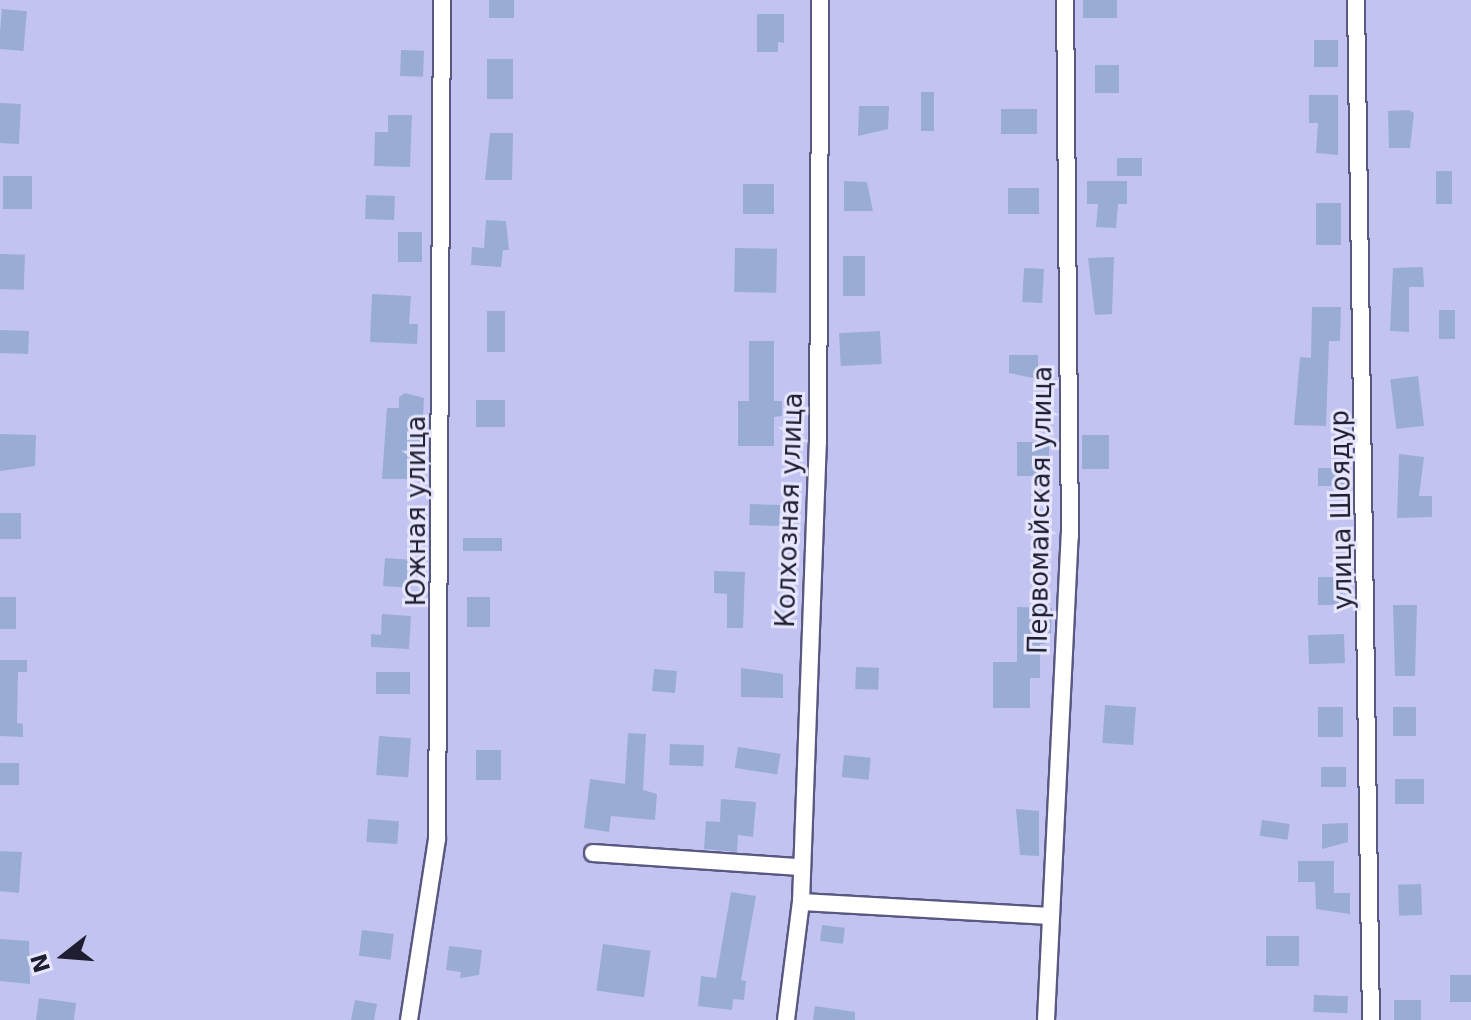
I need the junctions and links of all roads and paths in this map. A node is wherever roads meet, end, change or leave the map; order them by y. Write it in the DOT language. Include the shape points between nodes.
graph roads {
  1 [pos="442,0"];
  2 [pos="820,0"];
  3 [pos="1065,0"];
  4 [pos="1356,0"];
  5 [pos="593,853"];
  6 [pos="800,867"];
  7 [pos="801,902"];
  8 [pos="1051,916"];
  9 [pos="409,1020"];
  10 [pos="786,1020"];
  11 [pos="1046,1020"];
  12 [pos="1371,1020"];
  1 -- 9 [label="street, Южная улица" via="437,839"];
  2 -- 6 [label="street, Колхозная улица" via="818,443"];
  3 -- 8 [label="street, Первомайская улица" via="1070,536"];
  4 -- 12 [label="street, улица Шоядур"];
  5 -- 6 [label="street"];
  6 -- 7 [label="street, Колхозная улица"];
  7 -- 8 [label="street"];
  7 -- 10 [label="street, Колхозная улица"];
  8 -- 11 [label="street, Первомайская улица"];
}
